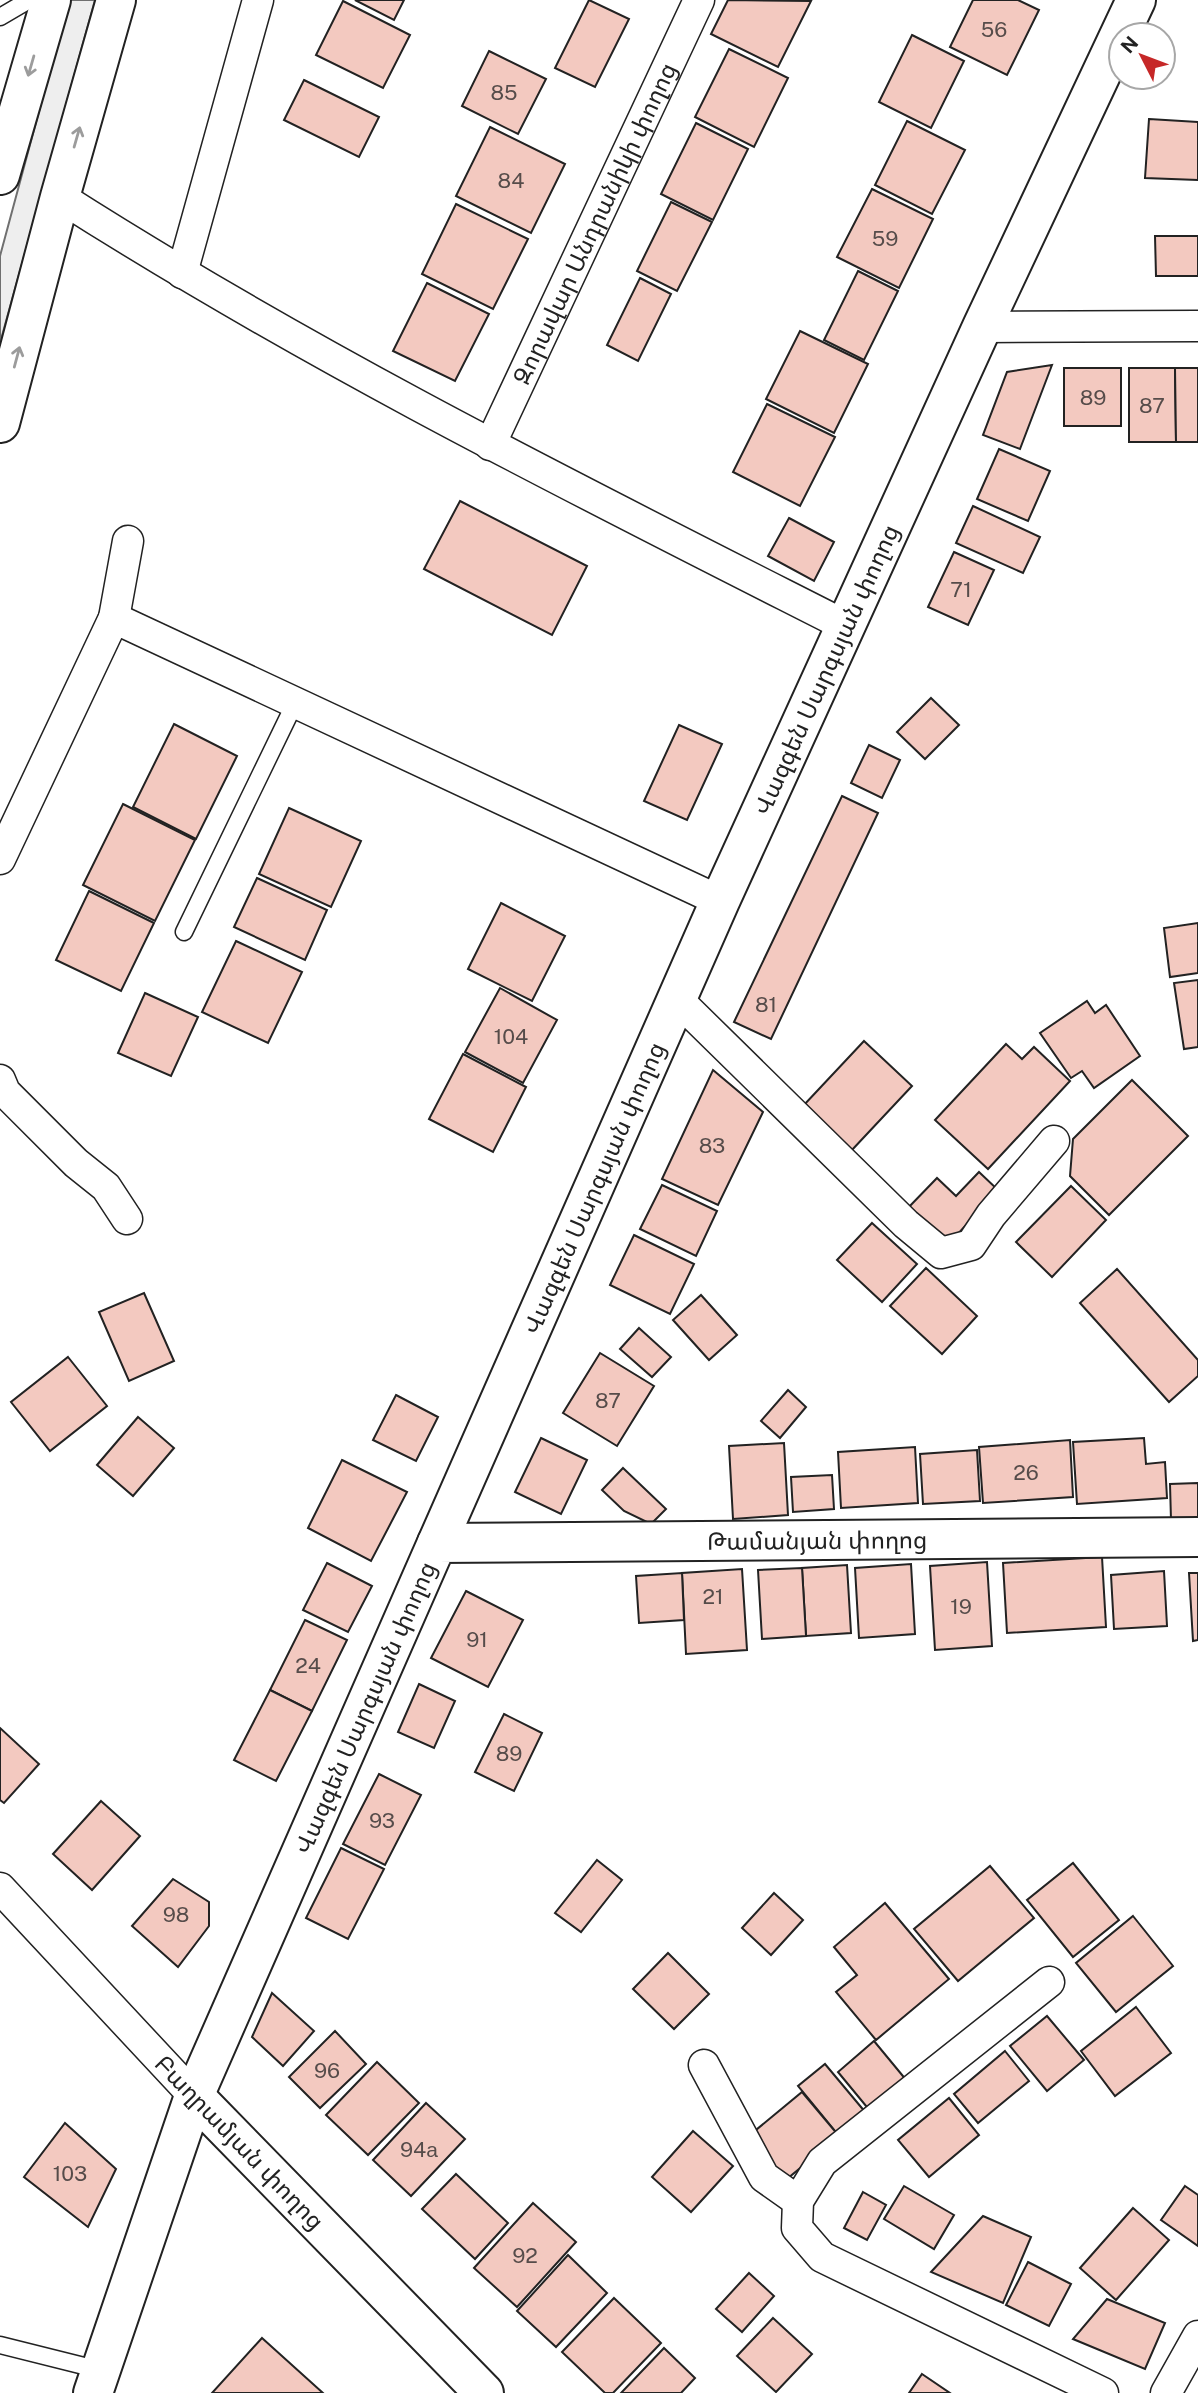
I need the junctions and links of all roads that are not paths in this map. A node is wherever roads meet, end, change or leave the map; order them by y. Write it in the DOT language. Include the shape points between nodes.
graph roads {
  1 [pos="29,0"];
  2 [pos="51,0"];
  3 [pos="116,0"];
  4 [pos="258,0"];
  5 [pos="699,0"];
  6 [pos="1136,0"];
  7 [pos="0,17"];
  8 [pos="2,158"];
  9 [pos="60,197"];
  10 [pos="182,273"];
  11 [pos="1198,326"];
  12 [pos="982,327"];
  13 [pos="0,423"];
  14 [pos="490,445"];
  15 [pos="128,541"];
  16 [pos="114,618"];
  17 [pos="846,626"];
  18 [pos="295,703"];
  19 [pos="0,859"];
  20 [pos="720,901"];
  21 [pos="184,932"];
  22 [pos="678,1000"];
  23 [pos="0,1080"];
  24 [pos="1054,1141"];
  25 [pos="127,1219"];
  26 [pos="1198,1537"];
  27 [pos="437,1543"];
  28 [pos="0,1888"];
  29 [pos="1049,1982"];
  30 [pos="704,2065"];
  31 [pos="194,2096"];
  32 [pos="799,2201"];
  33 [pos="1198,2336"];
  34 [pos="0,2346"];
  35 [pos="96,2382"];
  36 [pos="484,2393"];
  37 [pos="1103,2393"];
  38 [pos="1166,2393"];
  1 -- 7 [label="lane"];
  2 -- 8 [label="main road, one-way"];
  9 -- 3 [label="main road, one-way"];
  4 -- 10 [label="street"];
  5 -- 14 [label="street, Զորավար Անդրանիկի փողոց"];
  6 -- 12 [label="main road, Վազգեն Սարգսյան փողոց"];
  9 -- 10 [label="street"];
  13 -- 9 [label="main road, one-way"];
  10 -- 14 [label="street"];
  11 -- 12 [label="street"];
  12 -- 17 [label="main road, Վազգեն Սարգսյան փողոց"];
  14 -- 17 [label="street"];
  15 -- 16 [label="street"];
  16 -- 18 [label="street"];
  16 -- 19 [label="street"];
  17 -- 20 [label="main road, Վազգեն Սարգսյան փողոց"];
  18 -- 20 [label="street"];
  18 -- 21 [label="lane"];
  20 -- 22 [label="main road, Վազգեն Սարգսյան փողոց"];
  22 -- 24 [label="street" via="905,1224 941,1253 971,1245"];
  22 -- 27 [label="main road, Վազգեն Սարգսյան փողոց"];
  23 -- 25 [label="street" via="5,1092 76,1163 106,1186"];
  26 -- 27 [label="main road, Թամանյան փողոց"];
  27 -- 31 [label="main road, Վազգեն Սարգսյան փողոց"];
  28 -- 31 [label="street, Բաղրամյան փողոց"];
  29 -- 32 [label="street" via="822,2162"];
  30 -- 32 [label="street" via="764,2177"];
  31 -- 35 [label="main road, Վազգեն Սարգսյան փողոց"];
  31 -- 36 [label="main road, Բաղրամյան փողոց"];
  32 -- 37 [label="street" via="797,2228 822,2257"];
  33 -- 38 [label="street"];
  34 -- 35 [label="lane"];
}
